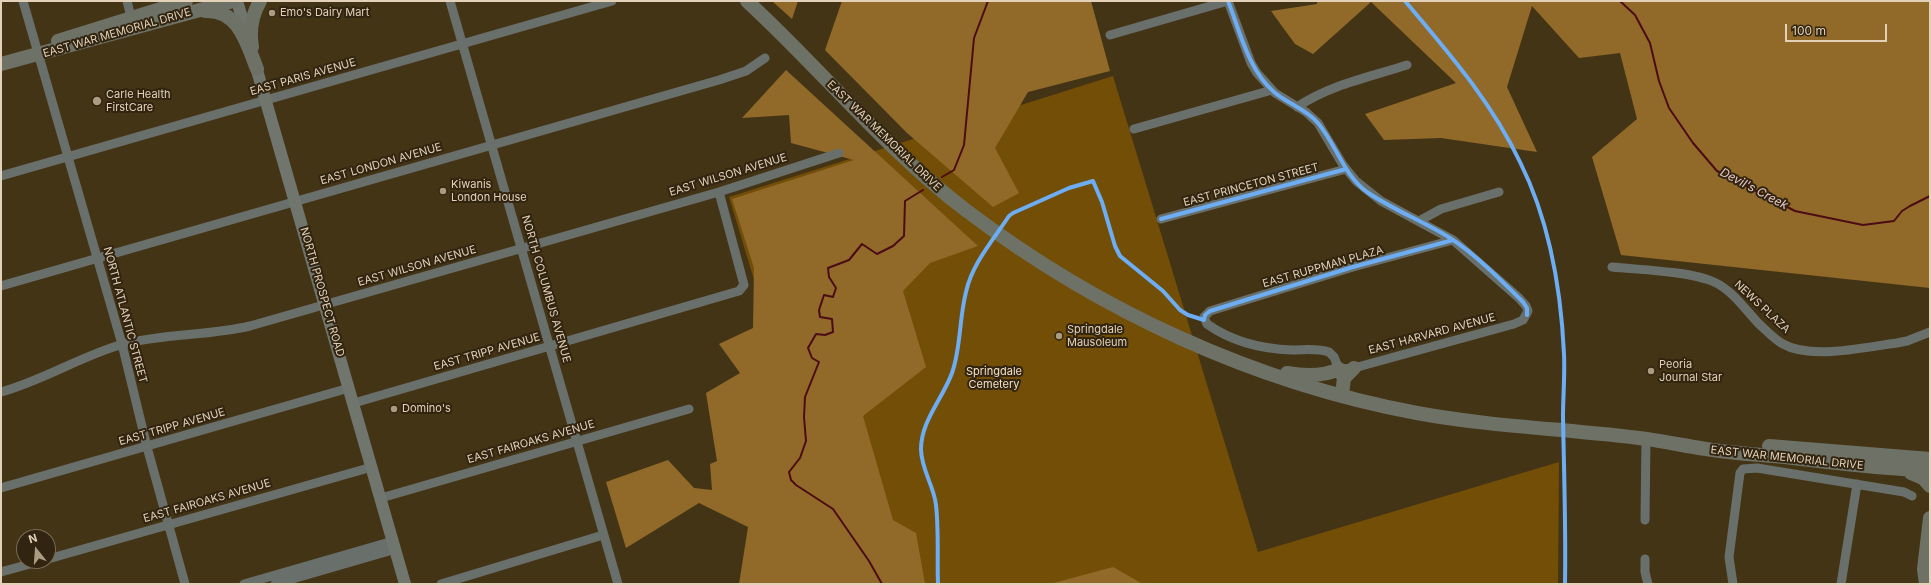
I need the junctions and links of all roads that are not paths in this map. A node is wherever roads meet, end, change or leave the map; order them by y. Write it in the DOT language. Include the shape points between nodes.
graph roads {
  1 [pos="23,1"];
  2 [pos="127,1"];
  3 [pos="186,1"];
  4 [pos="233,1"];
  5 [pos="237,1"];
  6 [pos="260,1"];
  7 [pos="450,1"];
  8 [pos="612,1"];
  9 [pos="747,1"];
  10 [pos="1228,1"];
  11 [pos="131,17"];
  12 [pos="148,24"];
  13 [pos="1110,35"];
  14 [pos="462,44"];
  15 [pos="38,52"];
  16 [pos="253,55"];
  17 [pos="765,58"];
  18 [pos="1,60"];
  19 [pos="1,64"];
  20 [pos="1407,65"];
  21 [pos="257,69"];
  22 [pos="1272,90"];
  23 [pos="266,101"];
  24 [pos="1297,106"];
  25 [pos="1134,129"];
  26 [pos="492,145"];
  27 [pos="839,153"];
  28 [pos="68,156"];
  29 [pos="1346,169"];
  30 [pos="1,176"];
  31 [pos="719,192"];
  32 [pos="1499,192"];
  33 [pos="295,201"];
  34 [pos="1161,219"];
  35 [pos="1419,221"];
  36 [pos="1453,240"];
  37 [pos="522,248"];
  38 [pos="98,259"];
  39 [pos="1612,267"];
  40 [pos="1,286"];
  41 [pos="325,305"];
  42 [pos="1930,332"];
  43 [pos="122,344"];
  44 [pos="550,346"];
  45 [pos="1238,362"];
  46 [pos="1346,372"];
  47 [pos="350,388"];
  48 [pos="1,392"];
  49 [pos="1342,395"];
  50 [pos="354,403"];
  51 [pos="688,409"];
  52 [pos="1646,439"];
  53 [pos="578,441"];
  54 [pos="147,447"];
  55 [pos="1930,452"];
  56 [pos="1930,459"];
  57 [pos="1866,461"];
  58 [pos="372,467"];
  59 [pos="1930,472"];
  60 [pos="1857,484"];
  61 [pos="1930,486"];
  62 [pos="1,488"];
  63 [pos="1912,496"];
  64 [pos="381,498"];
  65 [pos="1930,518"];
  66 [pos="1645,520"];
  67 [pos="169,524"];
  68 [pos="603,535"];
  69 [pos="394,545"];
  70 [pos="56,557"];
  71 [pos="1645,559"];
  72 [pos="16,568"];
  73 [pos="1,572"];
  74 [pos="185,584"];
  75 [pos="244,584"];
  76 [pos="275,584"];
  77 [pos="405,584"];
  78 [pos="441,584"];
  79 [pos="618,584"];
  80 [pos="1648,584"];
  81 [pos="1732,584"];
  82 [pos="1841,584"];
  83 [pos="1926,584"];
  1 -- 15 [label="street, NORTH ATLANTIC STREET"];
  2 -- 11 [label="street"];
  3 -- 11 [label="highway, EAST WAR MEMORIAL DRIVE"];
  4 -- 12 [label="highway, EAST WAR MEMORIAL DRIVE"];
  5 -- 16 [label="main road, NORTH PROSPECT ROAD"];
  6 -- 16 [label="highway" via="251,28"];
  7 -- 14 [label="street, NORTH COLUMBUS AVENUE"];
  8 -- 14 [label="street, EAST PARIS AVENUE"];
  9 -- 45 [label="highway, EAST WAR MEMORIAL DRIVE" via="880,135 970,214 1051,268 1110,302 1162,329"];
  10 -- 13 [label="street"];
  10 -- 22 [label="street" via="1252,63"];
  11 -- 15 [label="highway, EAST WAR MEMORIAL DRIVE"];
  12 -- 15 [label="highway, EAST WAR MEMORIAL DRIVE"];
  12 -- 21 [label="highway" via="203,12 224,14 240,28"];
  14 -- 23 [label="street, EAST PARIS AVENUE"];
  14 -- 26 [label="street, NORTH COLUMBUS AVENUE"];
  15 -- 18 [label="highway, EAST WAR MEMORIAL DRIVE"];
  15 -- 19 [label="highway, EAST WAR MEMORIAL DRIVE"];
  15 -- 28 [label="street, NORTH ATLANTIC STREET"];
  16 -- 21 [label="main road, NORTH PROSPECT ROAD"];
  17 -- 26 [label="street, EAST LONDON AVENUE" via="744,72"];
  20 -- 24 [label="street" via="1339,87"];
  21 -- 23 [label="main road, NORTH PROSPECT ROAD"];
  22 -- 24 [label="street"];
  22 -- 25 [label="street"];
  23 -- 28 [label="street, EAST PARIS AVENUE"];
  23 -- 33 [label="main road, NORTH PROSPECT ROAD"];
  24 -- 29 [label="street" via="1320,125"];
  26 -- 33 [label="street, EAST LONDON AVENUE"];
  26 -- 37 [label="street, NORTH COLUMBUS AVENUE"];
  27 -- 31 [label="street, EAST WILSON AVENUE"];
  28 -- 30 [label="street, EAST PARIS AVENUE"];
  28 -- 38 [label="street, NORTH ATLANTIC STREET"];
  29 -- 34 [label="street, EAST PRINCETON STREET"];
  29 -- 35 [label="street" via="1367,192"];
  31 -- 37 [label="street, EAST WILSON AVENUE"];
  31 -- 44 [label="street, EAST TRIPP AVENUE" via="744,285 742,289 733,294"];
  32 -- 35 [label="street" via="1441,209"];
  33 -- 38 [label="street, EAST LONDON AVENUE"];
  33 -- 41 [label="main road, NORTH PROSPECT ROAD"];
  35 -- 36 [label="street"];
  36 -- 46 [label="street, EAST HARVARD AVENUE" via="1523,302 1527,308 1527,315 1523,320"];
  36 -- 46 [label="street, EAST RUPPMAN PLAZA" via="1268,292 1205,314 1205,321 1209,326 1254,345 1273,349 1329,352"];
  37 -- 41 [label="street, EAST WILSON AVENUE"];
  37 -- 44 [label="street, NORTH COLUMBUS AVENUE"];
  38 -- 40 [label="street, EAST LONDON AVENUE"];
  38 -- 43 [label="street, NORTH ATLANTIC STREET"];
  39 -- 42 [label="street, NEWS PLAZA" via="1695,276 1714,282 1730,293 1775,338 1794,349 1826,352 1913,340"];
  41 -- 43 [label="street, EAST WILSON AVENUE" via="230,330 166,336"];
  41 -- 47 [label="main road, NORTH PROSPECT ROAD"];
  43 -- 48 [label="street, EAST WILSON AVENUE" via="33,382"];
  43 -- 54 [label="street, NORTH ATLANTIC STREET"];
  44 -- 50 [label="street, EAST TRIPP AVENUE"];
  44 -- 53 [label="street, NORTH COLUMBUS AVENUE"];
  45 -- 46 [label="highway" via="1272,371 1305,375"];
  45 -- 49 [label="highway, EAST WAR MEMORIAL DRIVE" via="1290,381"];
  46 -- 49 [label="highway"];
  47 -- 50 [label="main road, NORTH PROSPECT ROAD"];
  47 -- 54 [label="street, EAST TRIPP AVENUE"];
  49 -- 52 [label="highway, EAST WAR MEMORIAL DRIVE" via="1401,410 1468,421"];
  50 -- 58 [label="main road, NORTH PROSPECT ROAD"];
  51 -- 53 [label="street, EAST FAIROAKS AVENUE"];
  52 -- 57 [label="highway, EAST WAR MEMORIAL DRIVE" via="1707,441"];
  52 -- 66 [label="street"];
  53 -- 64 [label="street, EAST FAIROAKS AVENUE"];
  53 -- 68 [label="street, NORTH COLUMBUS AVENUE"];
  54 -- 62 [label="street, EAST TRIPP AVENUE"];
  54 -- 67 [label="street, NORTH ATLANTIC STREET"];
  55 -- 57 [label="highway"];
  56 -- 57 [label="highway, EAST WAR MEMORIAL DRIVE"];
  57 -- 59 [label="highway, EAST WAR MEMORIAL DRIVE"];
  57 -- 61 [label="highway" via="1916,475 1925,479"];
  58 -- 64 [label="main road, NORTH PROSPECT ROAD"];
  58 -- 67 [label="street, EAST FAIROAKS AVENUE"];
  60 -- 63 [label="street" via="1904,492"];
  60 -- 81 [label="street" via="1757,468 1742,470 1729,557"];
  60 -- 82 [label="street"];
  64 -- 69 [label="main road, NORTH PROSPECT ROAD"];
  65 -- 83 [label="highway" via="1924,568"];
  67 -- 70 [label="street, EAST FAIROAKS AVENUE"];
  67 -- 74 [label="street, NORTH ATLANTIC STREET"];
  68 -- 78 [label="street"];
  68 -- 79 [label="street, NORTH COLUMBUS AVENUE"];
  69 -- 75 [label="street"];
  69 -- 76 [label="street"];
  69 -- 77 [label="main road, NORTH PROSPECT ROAD"];
  71 -- 80 [label="street"];
  72 -- 73 [label="street"];
}
